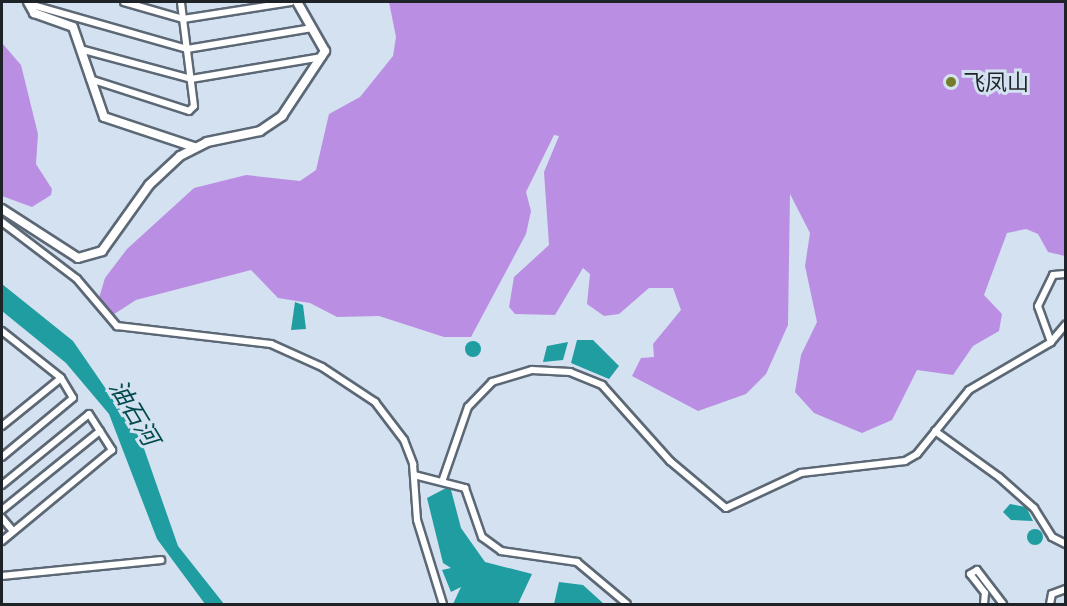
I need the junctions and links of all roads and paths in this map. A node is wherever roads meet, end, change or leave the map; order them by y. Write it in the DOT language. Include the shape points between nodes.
graph roads {
  1 [pos="124,2"];
  2 [pos="181,2"];
  3 [pos="291,2"];
  4 [pos="297,2"];
  5 [pos="28,3"];
  6 [pos="183,19"];
  7 [pos="312,28"];
  8 [pos="79,48"];
  9 [pos="187,49"];
  10 [pos="324,57"];
  11 [pos="90,79"];
  12 [pos="191,79"];
  13 [pos="194,147"];
  14 [pos="2,209"];
  15 [pos="4,219"];
  16 [pos="1065,274"];
  17 [pos="1065,324"];
  18 [pos="2,331"];
  19 [pos="1051,342"];
  20 [pos="61,378"];
  21 [pos="2,426"];
  22 [pos="100,431"];
  23 [pos="935,431"];
  24 [pos="2,458"];
  25 [pos="414,475"];
  26 [pos="443,479"];
  27 [pos="2,485"];
  28 [pos="2,510"];
  29 [pos="2,518"];
  30 [pos="13,531"];
  31 [pos="2,541"];
  32 [pos="1065,544"];
  33 [pos="160,560"];
  34 [pos="2,576"];
  35 [pos="1065,589"];
  36 [pos="443,604"];
  37 [pos="627,604"];
  38 [pos="984,604"];
  39 [pos="1003,604"];
  40 [pos="1050,604"];
  1 -- 6 [label="street"];
  2 -- 6 [label="street"];
  3 -- 6 [label="street"];
  4 -- 7 [label="street"];
  5 -- 8 [label="street" via="34,13 73,27"];
  5 -- 9 [label="street"];
  6 -- 9 [label="street"];
  7 -- 9 [label="street"];
  7 -- 10 [label="street"];
  8 -- 11 [label="street"];
  8 -- 12 [label="street"];
  9 -- 12 [label="street"];
  10 -- 12 [label="street"];
  10 -- 13 [label="street" via="271,126"];
  11 -- 12 [label="street" via="189,111 194,106"];
  11 -- 13 [label="street" via="104,117"];
  13 -- 15 [label="street" via="149,185 95,256 78,258"];
  14 -- 15 [label="street"];
  15 -- 25 [label="street" via="77,279 117,326 271,344 322,367 375,402 404,440"];
  16 -- 19 [label="street" via="1053,275 1038,306"];
  17 -- 19 [label="street"];
  18 -- 20 [label="street"];
  19 -- 23 [label="street" via="969,390"];
  20 -- 21 [label="street"];
  20 -- 24 [label="street" via="73,398"];
  22 -- 27 [label="street" via="89,414"];
  22 -- 28 [label="street"];
  22 -- 30 [label="street" via="112,450"];
  23 -- 26 [label="street" via="905,461 801,473 726,508 670,461 602,385 570,372 532,370 492,382 468,407"];
  23 -- 32 [label="street" via="999,477 1034,508 1052,537"];
  25 -- 26 [label="street"];
  25 -- 36 [label="street" via="417,520"];
  26 -- 37 [label="street" via="465,488 482,537 501,551 577,562"];
  29 -- 30 [label="street"];
  30 -- 31 [label="street"];
  33 -- 34 [label="street"];
  35 -- 40 [label="street" via="1052,594"];
  38 -- 39 [label="street" via="984,593 970,574 977,570"];
}
